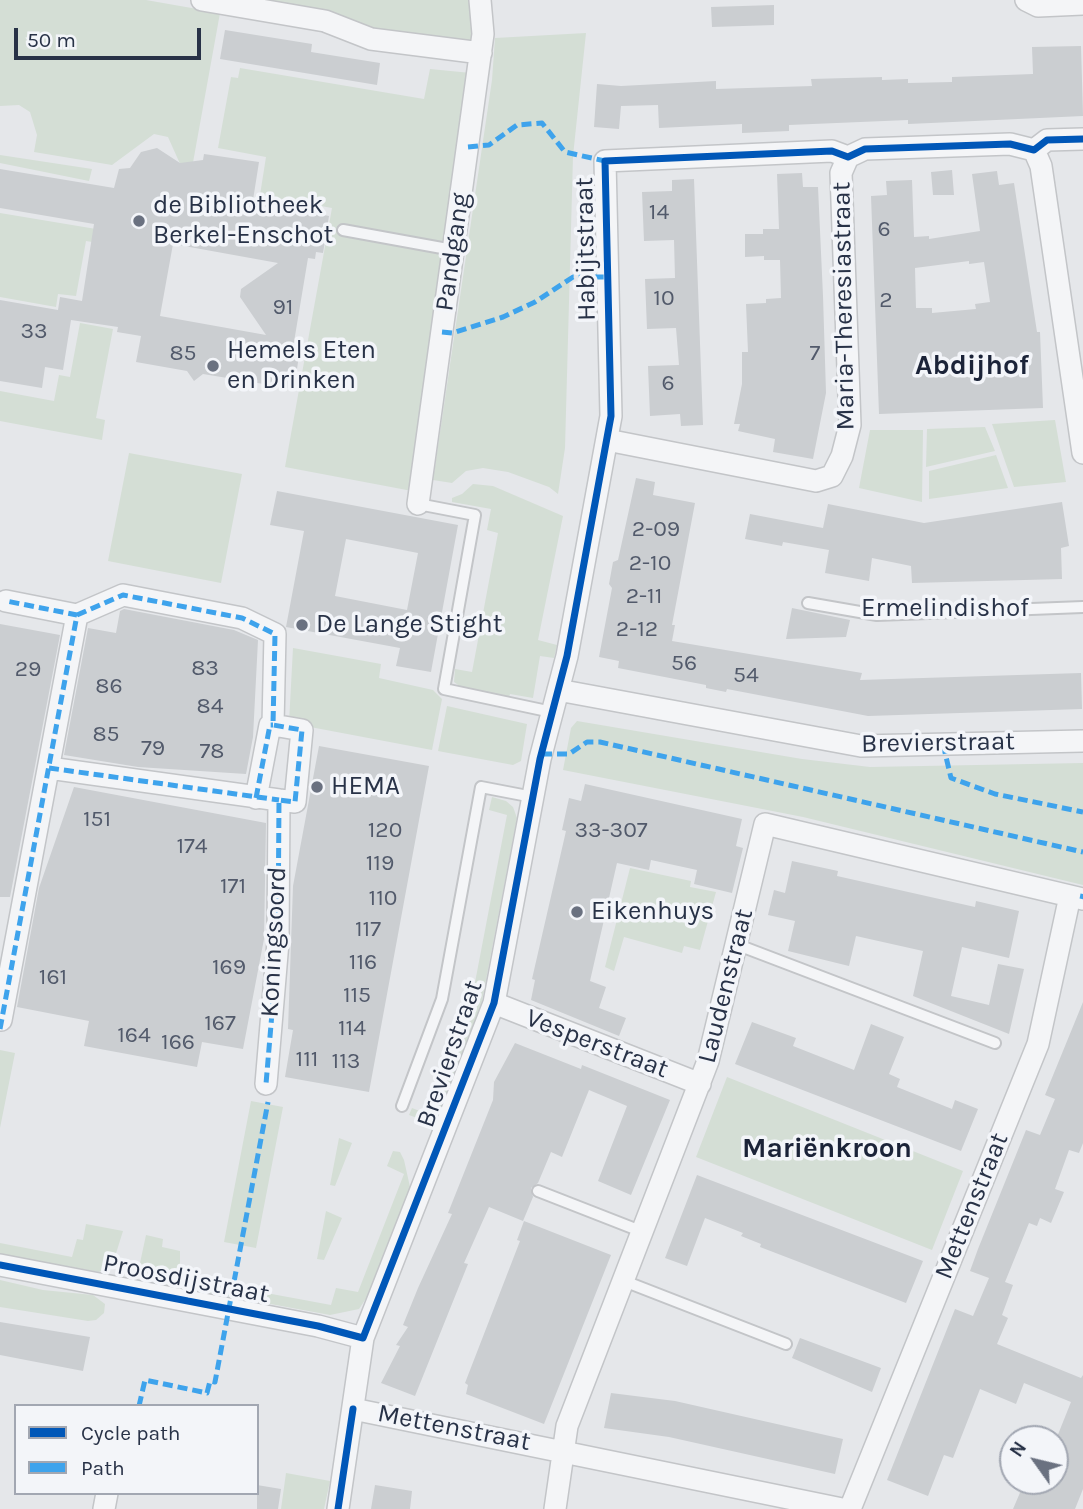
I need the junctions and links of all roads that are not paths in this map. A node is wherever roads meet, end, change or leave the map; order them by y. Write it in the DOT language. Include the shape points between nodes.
graph roads {
  1 [pos="202,0"];
  2 [pos="480,0"];
  3 [pos="1026,0"];
  4 [pos="1083,4"];
  5 [pos="481,53"];
  6 [pos="1083,139"];
  7 [pos="1034,150"];
  8 [pos="848,157"];
  9 [pos="343,230"];
  10 [pos="453,250"];
  11 [pos="607,440"];
  12 [pos="1083,453"];
  13 [pos="418,504"];
  14 [pos="6,601"];
  15 [pos="808,603"];
  16 [pos="1083,607"];
  17 [pos="78,615"];
  18 [pos="558,690"];
  19 [pos="552,712"];
  20 [pos="274,725"];
  21 [pos="1083,741"];
  22 [pos="49,768"];
  23 [pos="533,797"];
  24 [pos="256,798"];
  25 [pos="279,800"];
  26 [pos="1077,898"];
  27 [pos="738,945"];
  28 [pos="494,1003"];
  29 [pos="1,1020"];
  30 [pos="995,1043"];
  31 [pos="266,1084"];
  32 [pos="700,1084"];
  33 [pos="402,1107"];
  34 [pos="538,1191"];
  35 [pos="643,1232"];
  36 [pos="0,1265"];
  37 [pos="624,1281"];
  38 [pos="363,1338"];
  39 [pos="786,1344"];
  40 [pos="353,1409"];
  41 [pos="563,1450"];
  42 [pos="338,1509"];
  43 [pos="555,1509"];
  44 [pos="842,1509"];
  45 [pos="850,1509"];
  1 -- 5 [label="street" via="325,21 370,39"];
  2 -- 5 [label="street, Pandgang"];
  3 -- 4 [label="street" via="1038,6"];
  5 -- 10 [label="street, Pandgang"];
  6 -- 7 [label="street, Habijtstraat" via="1047,140"];
  7 -- 8 [label="street, Habijtstraat" via="1010,144 865,149"];
  7 -- 12 [label="street" via="1041,166"];
  8 -- 11 [label="street, Habijtstraat" via="832,151 605,161 611,416"];
  8 -- 11 [label="street, Maria-Theresiastraat" via="841,173 849,425 832,476 816,481"];
  9 -- 10 [label="lane"];
  10 -- 13 [label="street, Pandgang"];
  11 -- 18 [label="street, Habijtstraat"];
  13 -- 19 [label="lane" via="475,515 444,689"];
  14 -- 17 [label="street"];
  15 -- 16 [label="lane, Ermelindishof" via="877,615"];
  17 -- 20 [label="street" via="123,595 242,618 275,634"];
  17 -- 22 [label="street"];
  18 -- 19 [label="street, Brevierstraat"];
  18 -- 21 [label="street, Brevierstraat" via="860,746"];
  19 -- 23 [label="street, Brevierstraat"];
  20 -- 24 [label="street" via="270,724"];
  20 -- 25 [label="street" via="302,730 295,802"];
  22 -- 24 [label="street"];
  22 -- 29 [label="street"];
  23 -- 28 [label="street, Brevierstraat"];
  23 -- 33 [label="lane" via="481,787 442,999"];
  24 -- 25 [label="street"];
  25 -- 31 [label="street, Koningsoord" via="278,942"];
  26 -- 27 [label="street, Laudenstraat" via="765,824"];
  26 -- 45 [label="street, Mettenstraat" via="1038,1044"];
  27 -- 30 [label="lane"];
  27 -- 32 [label="street, Laudenstraat"];
  28 -- 32 [label="street, Vesperstraat"];
  28 -- 38 [label="street, Brevierstraat"];
  32 -- 35 [label="street, Laudenstraat"];
  34 -- 35 [label="lane"];
  35 -- 37 [label="street, Laudenstraat"];
  36 -- 38 [label="street, Proosdijstraat"];
  37 -- 39 [label="lane"];
  37 -- 41 [label="street, Laudenstraat" via="567,1426"];
  38 -- 40 [label="street, Brevierstraat"];
  40 -- 41 [label="street, Mettenstraat"];
  40 -- 42 [label="street, Brevierstraat"];
  41 -- 43 [label="street, Laudenstraat"];
  41 -- 44 [label="street, Mettenstraat"];
}
